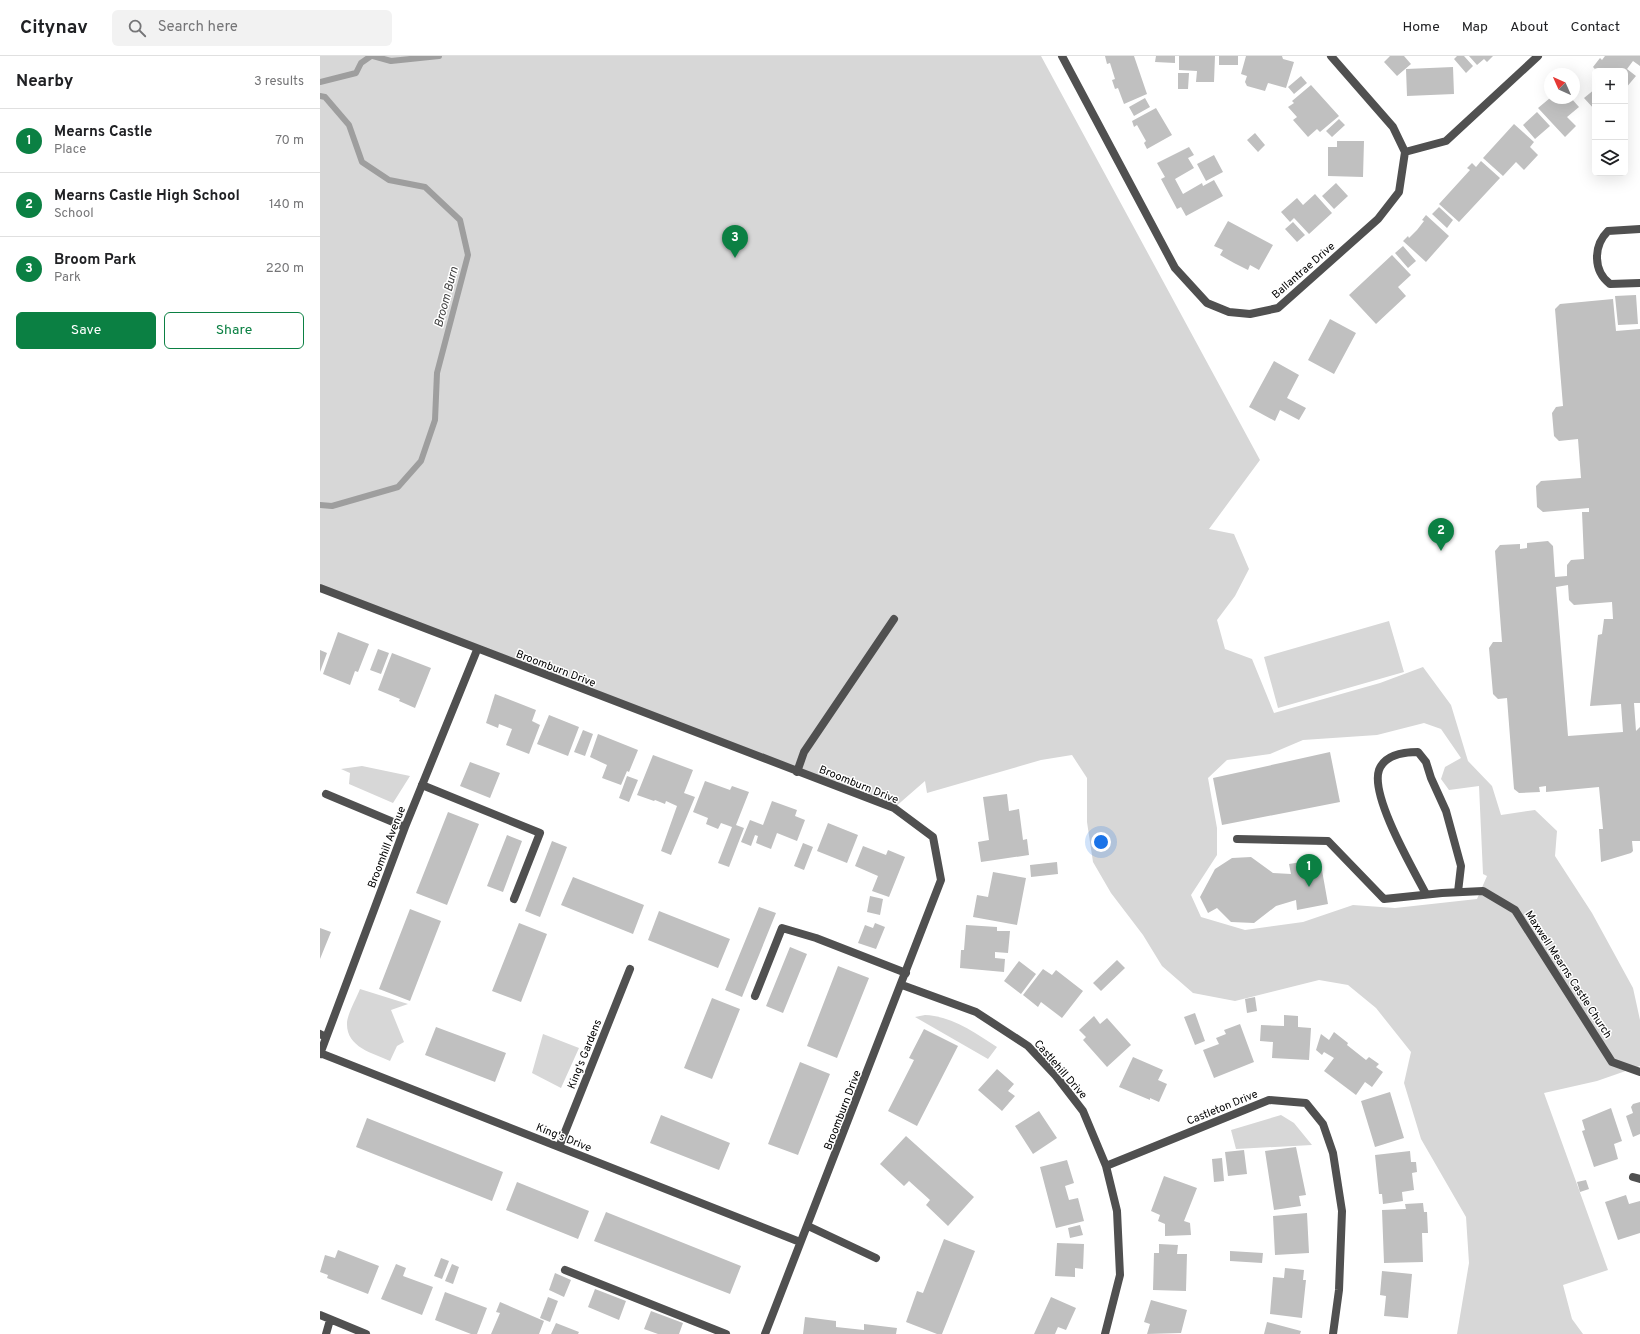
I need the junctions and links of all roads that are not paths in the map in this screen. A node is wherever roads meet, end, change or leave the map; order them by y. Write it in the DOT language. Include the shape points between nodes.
graph roads {
  1 [pos="1062,56"];
  2 [pos="1331,56"];
  3 [pos="1538,56"];
  4 [pos="1405,152"];
  5 [pos="1640,229"];
  6 [pos="1640,283"];
  7 [pos="320,588"];
  8 [pos="894,619"];
  9 [pos="477,650"];
  10 [pos="797,772"];
  11 [pos="422,785"];
  12 [pos="326,794"];
  13 [pos="405,827"];
  14 [pos="1237,839"];
  15 [pos="1458,892"];
  16 [pos="1426,894"];
  17 [pos="514,899"];
  18 [pos="630,969"];
  19 [pos="906,973"];
  20 [pos="902,985"];
  21 [pos="754,996"];
  22 [pos="323,1036"];
  23 [pos="320,1053"];
  24 [pos="1640,1072"];
  25 [pos="559,1147"];
  26 [pos="1106,1166"];
  27 [pos="808,1226"];
  28 [pos="800,1242"];
  29 [pos="876,1258"];
  30 [pos="565,1270"];
  31 [pos="320,1315"];
  32 [pos="330,1320"];
  33 [pos="326,1334"];
  34 [pos="366,1334"];
  35 [pos="726,1334"];
  36 [pos="765,1334"];
  37 [pos="1105,1334"];
  38 [pos="1333,1334"];
  1 -- 4 [label="street, Ballantrae Drive" via="1175,268 1207,303 1229,312 1250,314 1278,308 1378,220 1399,192"];
  2 -- 4 [label="street" via="1393,127"];
  3 -- 4 [label="street" via="1446,141"];
  5 -- 6 [label="street" via="1608,231 1600,239 1597,260 1601,277 1610,284"];
  7 -- 9 [label="street, Broomburn Drive"];
  8 -- 10 [label="street" via="804,752"];
  9 -- 10 [label="street, Broomburn Drive"];
  9 -- 11 [label="street, Broomhill Avenue"];
  10 -- 19 [label="street, Broomburn Drive" via="894,808 933,837 941,880"];
  11 -- 13 [label="street, Broomhill Avenue"];
  11 -- 17 [label="street" via="540,833"];
  12 -- 13 [label="street"];
  13 -- 22 [label="street, Broomhill Avenue"];
  14 -- 16 [label="street, Maxwell Mearns Castle Church" via="1328,841 1384,899"];
  15 -- 16 [label="street, Maxwell Mearns Castle Church"];
  15 -- 16 [label="street" via="1461,866 1446,811 1426,762 1418,752 1404,752 1390,757 1379,769 1378,792 1405,856"];
  15 -- 24 [label="street, Maxwell Mearns Castle Church" via="1483,892 1515,910 1612,1062"];
  18 -- 25 [label="street, King's Gardens"];
  19 -- 20 [label="street, Broomburn Drive"];
  19 -- 21 [label="street" via="816,938 782,928"];
  20 -- 26 [label="street, Castlehill Drive" via="976,1012 1028,1046 1083,1111"];
  20 -- 27 [label="street, Broomburn Drive"];
  22 -- 23 [label="street, Broomhill Avenue"];
  23 -- 25 [label="street, King's Drive"];
  25 -- 28 [label="street, King's Drive"];
  26 -- 37 [label="street, Castlehill Drive" via="1117,1211 1120,1275"];
  26 -- 38 [label="street, Castleton Drive" via="1269,1100 1306,1104 1323,1124 1333,1153 1342,1211 1339,1290"];
  27 -- 28 [label="street, Broomburn Drive"];
  27 -- 29 [label="street"];
  28 -- 36 [label="street, Broomburn Drive"];
  30 -- 35 [label="street"];
  31 -- 32 [label="street"];
  32 -- 33 [label="street"];
  32 -- 34 [label="street"];
}
